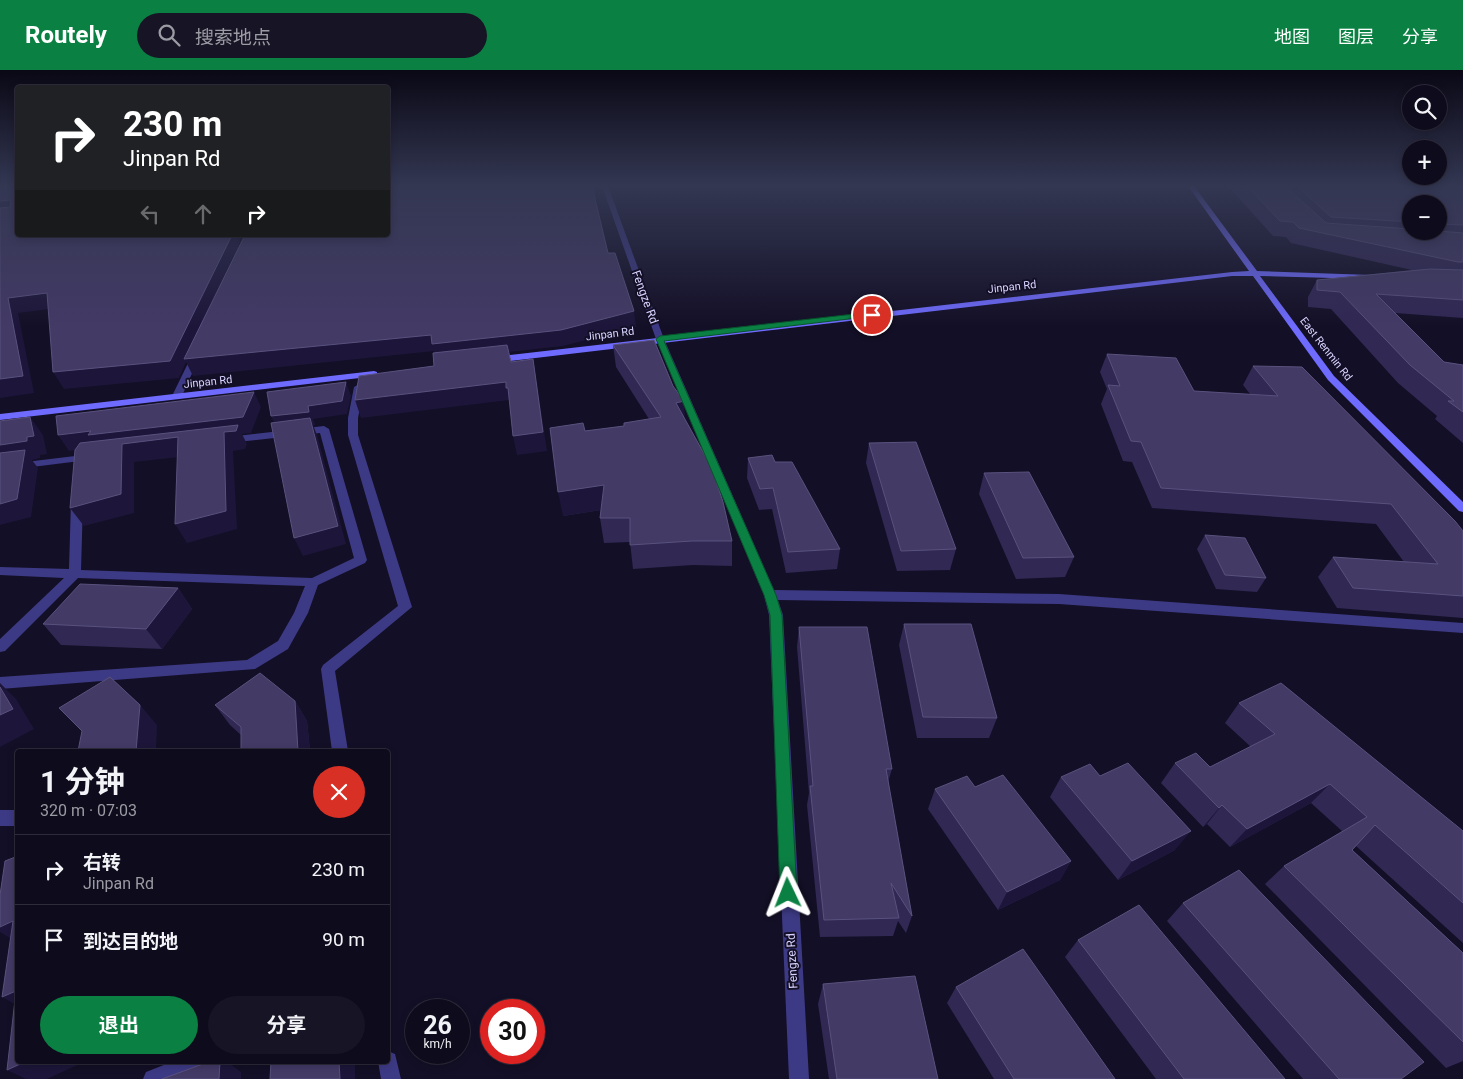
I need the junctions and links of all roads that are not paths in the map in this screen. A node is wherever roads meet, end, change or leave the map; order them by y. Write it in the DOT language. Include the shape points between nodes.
graph roads {
  1 [pos="622,233"];
  2 [pos="1225,233"];
  3 [pos="1253,273"];
  4 [pos="1373,278"];
  5 [pos="660,339"];
  6 [pos="202,342"];
  7 [pos="487,360"];
  8 [pos="381,374"];
  9 [pos="362,376"];
  10 [pos="177,396"];
  11 [pos="0,418"];
  12 [pos="216,442"];
  13 [pos="108,455"];
  14 [pos="0,468"];
  15 [pos="77,487"];
  16 [pos="1463,508"];
  17 [pos="0,571"];
  18 [pos="75,574"];
  19 [pos="313,582"];
  20 [pos="770,595"];
  21 [pos="1463,628"];
  22 [pos="0,647"];
  23 [pos="0,683"];
  24 [pos="340,749"];
  25 [pos="0,818"];
  26 [pos="15,818"];
  27 [pos="195,1064"];
  28 [pos="389,1064"];
  29 [pos="153,1079"];
  30 [pos="392,1079"];
  31 [pos="799,1079"];
  1 -- 5 [label="street, Fengze Rd"];
  2 -- 3 [label="main road, East Renmin Rd"];
  3 -- 4 [label="main road, Jinpan Rd"];
  3 -- 5 [label="main road, Jinpan Rd"];
  3 -- 16 [label="main road, East Renmin Rd" via="1331,378"];
  5 -- 7 [label="main road, Jinpan Rd"];
  5 -- 20 [label="street, Fengze Rd"];
  6 -- 10 [label="street"];
  8 -- 9 [label="main road, Jinpan Rd"];
  9 -- 10 [label="main road, Jinpan Rd"];
  9 -- 24 [label="street" via="352,435 405,608 328,669"];
  10 -- 11 [label="main road, Jinpan Rd"];
  12 -- 19 [label="street" via="324,429 361,560"];
  13 -- 14 [label="street" via="78,463"];
  15 -- 18 [label="street"];
  17 -- 18 [label="street"];
  18 -- 19 [label="street"];
  18 -- 22 [label="street"];
  19 -- 23 [label="street" via="283,646 250,665"];
  20 -- 21 [label="street" via="1059,599"];
  20 -- 31 [label="street, Fengze Rd" via="776,615"];
  25 -- 26 [label="street"];
  27 -- 29 [label="street"];
  28 -- 30 [label="street"];
}
